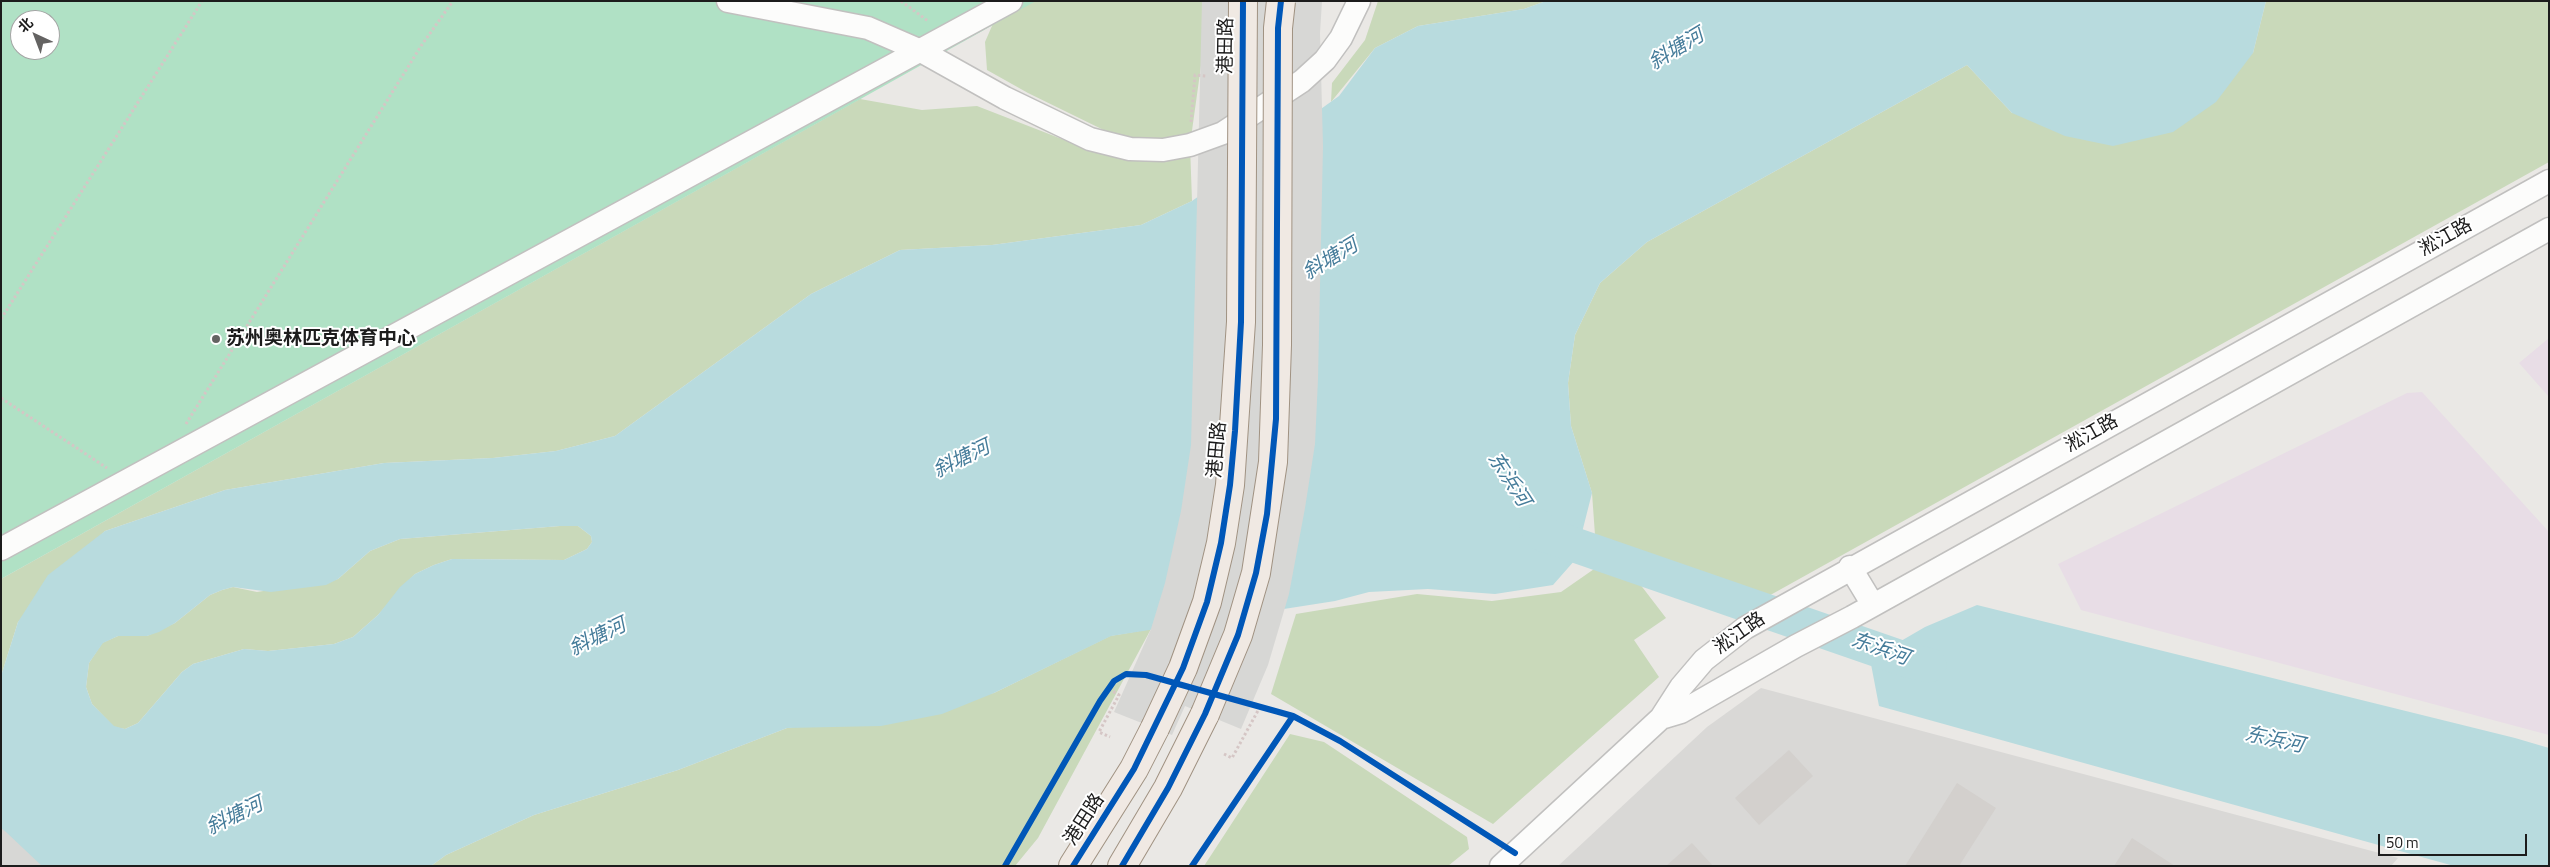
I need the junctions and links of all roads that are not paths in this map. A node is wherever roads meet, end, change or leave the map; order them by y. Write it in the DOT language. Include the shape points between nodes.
graph roads {
  1 [pos="728,1"];
  2 [pos="1011,1"];
  3 [pos="1243,1"];
  4 [pos="1281,1"];
  5 [pos="1359,1"];
  6 [pos="922,51"];
  7 [pos="2549,180"];
  8 [pos="2549,229"];
  9 [pos="1,549"];
  10 [pos="1850,568"];
  11 [pos="1873,605"];
  12 [pos="1660,718"];
  13 [pos="1073,866"];
  14 [pos="1122,866"];
  15 [pos="1501,866"];
  1 -- 6 [label="street" via="868,28"];
  2 -- 6 [label="street"];
  3 -- 13 [label="main road, 港田路, bridge" via="1241,322 1230,485 1221,542 1207,602 1183,668 1134,769"];
  4 -- 14 [label="main road, bridge" via="1278,38 1278,345 1273,462 1256,573 1238,635 1205,714 1168,788"];
  5 -- 6 [label="street" via="1341,38 1325,60 1302,81 1223,133 1190,145 1163,150 1130,149 1090,139 1006,98"];
  6 -- 9 [label="street"];
  7 -- 10 [label="street, 淞江路"];
  8 -- 11 [label="street, 淞江路"];
  10 -- 11 [label="street"];
  10 -- 12 [label="street, 淞江路" via="1745,628 1704,660"];
  11 -- 12 [label="street, 淞江路" via="1681,712"];
  12 -- 15 [label="street, 淞江路"];
}
